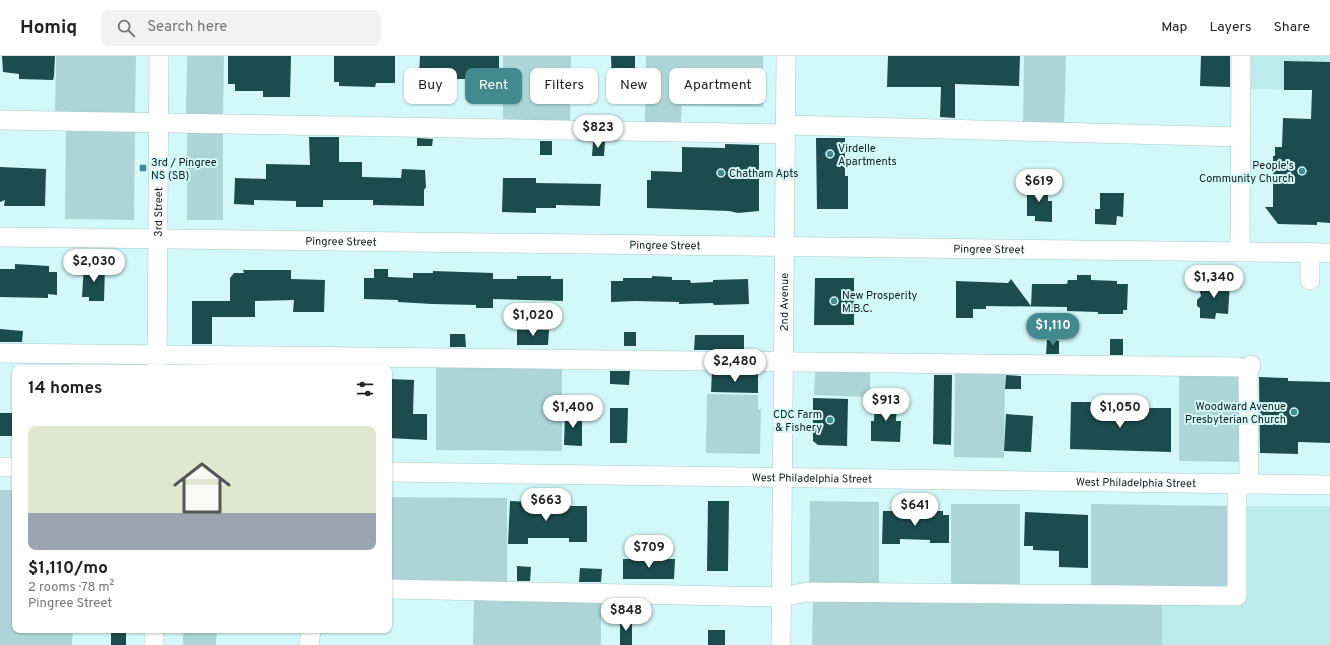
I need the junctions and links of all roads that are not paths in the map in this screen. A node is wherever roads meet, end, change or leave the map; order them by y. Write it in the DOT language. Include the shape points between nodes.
graph roads {
  1 [pos="159,56"];
  2 [pos="786,56"];
  3 [pos="1241,56"];
  4 [pos="0,120"];
  5 [pos="159,122"];
  6 [pos="786,130"];
  7 [pos="1241,136"];
  8 [pos="0,237"];
  9 [pos="158,238"];
  10 [pos="785,246"];
  11 [pos="1240,252"];
  12 [pos="1310,252"];
  13 [pos="1330,253"];
  14 [pos="1310,280"];
  15 [pos="0,353"];
  16 [pos="157,362"];
  17 [pos="784,363"];
  18 [pos="0,467"];
  19 [pos="12,468"];
  20 [pos="392,472"];
  21 [pos="783,477"];
  22 [pos="1243,484"];
  23 [pos="1330,485"];
  24 [pos="392,589"];
  25 [pos="782,597"];
  26 [pos="154,633"];
  27 [pos="311,633"];
  28 [pos="154,645"];
  29 [pos="309,645"];
  30 [pos="781,645"];
  1 -- 5 [label="street, 3rd Street"];
  2 -- 6 [label="street, 2nd Avenue"];
  3 -- 7 [label="street"];
  4 -- 5 [label="street"];
  5 -- 6 [label="street"];
  5 -- 9 [label="street, 3rd Street"];
  6 -- 7 [label="street"];
  6 -- 10 [label="street, 2nd Avenue"];
  7 -- 11 [label="street"];
  8 -- 9 [label="street, Pingree Street"];
  9 -- 10 [label="street, Pingree Street"];
  9 -- 16 [label="street, 3rd Street"];
  10 -- 11 [label="street, Pingree Street"];
  10 -- 17 [label="street, 2nd Avenue"];
  11 -- 12 [label="street, Pingree Street"];
  12 -- 13 [label="street, Pingree Street"];
  12 -- 14 [label="street"];
  15 -- 16 [label="street"];
  16 -- 17 [label="street"];
  17 -- 21 [label="street, 2nd Avenue"];
  17 -- 22 [label="street" via="1245,366 1248,372"];
  18 -- 19 [label="street"];
  20 -- 21 [label="street, West Philadelphia Street"];
  21 -- 22 [label="street, West Philadelphia Street"];
  21 -- 25 [label="street, 2nd Avenue"];
  22 -- 23 [label="street, West Philadelphia Street"];
  22 -- 25 [label="street" via="1237,596 807,592"];
  24 -- 25 [label="street"];
  25 -- 30 [label="street, 2nd Avenue"];
  26 -- 28 [label="street"];
  27 -- 29 [label="street"];
}
